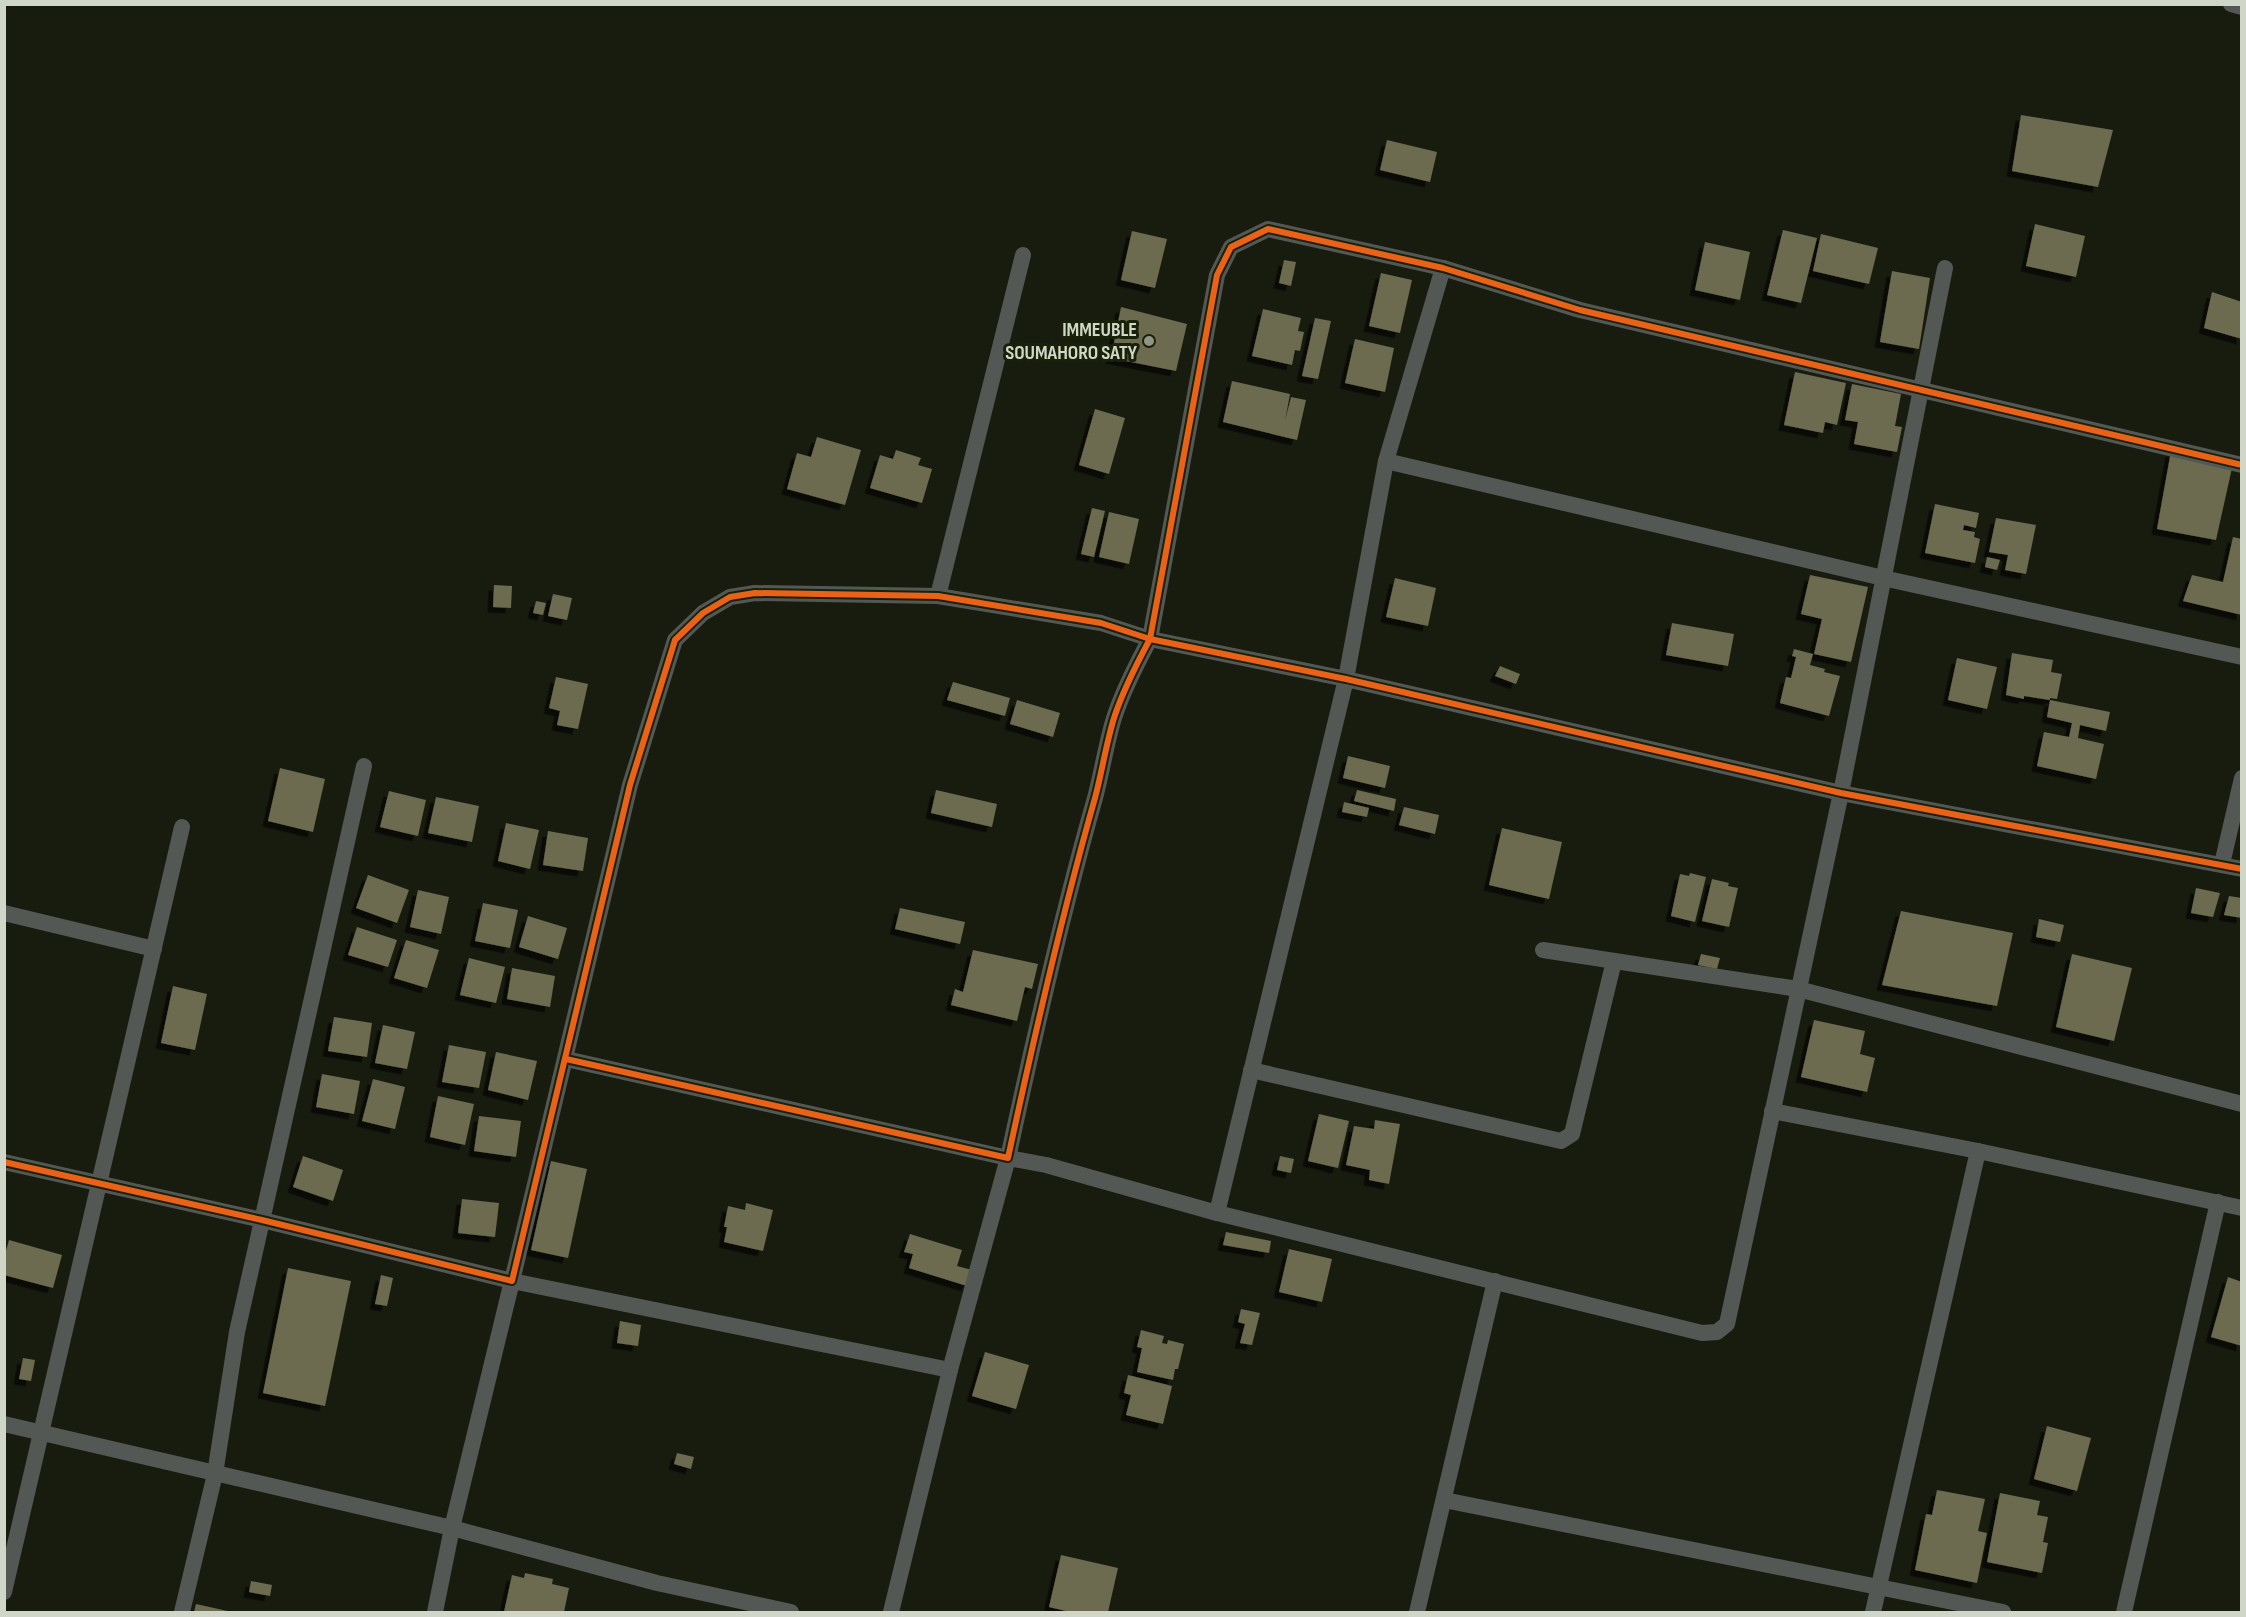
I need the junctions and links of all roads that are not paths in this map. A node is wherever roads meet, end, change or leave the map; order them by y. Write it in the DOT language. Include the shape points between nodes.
graph roads {
  1 [pos="2231,4"];
  2 [pos="2241,7"];
  3 [pos="1023,255"];
  4 [pos="1443,268"];
  5 [pos="1945,268"];
  6 [pos="1921,390"];
  7 [pos="1386,461"];
  8 [pos="2241,465"];
  9 [pos="1883,578"];
  10 [pos="938,596"];
  11 [pos="1150,639"];
  12 [pos="2241,657"];
  13 [pos="1346,679"];
  14 [pos="364,766"];
  15 [pos="2241,778"];
  16 [pos="1840,793"];
  17 [pos="182,827"];
  18 [pos="2222,864"];
  19 [pos="2241,869"];
  20 [pos="4,913"];
  21 [pos="154,949"];
  22 [pos="1543,950"];
  23 [pos="1614,961"];
  24 [pos="1798,988"];
  25 [pos="566,1059"];
  26 [pos="1251,1070"];
  27 [pos="2241,1104"];
  28 [pos="1773,1111"];
  29 [pos="1978,1150"];
  30 [pos="1008,1158"];
  31 [pos="4,1162"];
  32 [pos="99,1184"];
  33 [pos="2218,1202"];
  34 [pos="2241,1208"];
  35 [pos="1217,1213"];
  36 [pos="262,1220"];
  37 [pos="512,1281"];
  38 [pos="1495,1281"];
  39 [pos="950,1370"];
  40 [pos="4,1424"];
  41 [pos="42,1433"];
  42 [pos="215,1474"];
  43 [pos="1444,1500"];
  44 [pos="452,1528"];
  45 [pos="1879,1586"];
  46 [pos="4,1592"];
  47 [pos="182,1612"];
  48 [pos="435,1612"];
  49 [pos="791,1612"];
  50 [pos="891,1612"];
  51 [pos="1417,1612"];
  52 [pos="1873,1612"];
  53 [pos="2003,1612"];
  54 [pos="2124,1612"];
  1 -- 2 [label="street"];
  3 -- 10 [label="street"];
  4 -- 6 [label="street" via="1580,309"];
  4 -- 7 [label="street"];
  4 -- 11 [label="street" via="1268,230 1231,247 1217,275"];
  5 -- 6 [label="street"];
  6 -- 8 [label="street"];
  6 -- 9 [label="street"];
  7 -- 9 [label="street"];
  7 -- 13 [label="street"];
  9 -- 12 [label="street"];
  9 -- 16 [label="street"];
  10 -- 11 [label="street" via="1101,623"];
  10 -- 25 [label="street" via="755,593 730,597 703,613 675,640 630,785"];
  11 -- 13 [label="street"];
  11 -- 30 [label="street" via="1113,721 1067,895"];
  13 -- 16 [label="street"];
  13 -- 26 [label="street"];
  14 -- 36 [label="street"];
  15 -- 18 [label="street"];
  16 -- 18 [label="street"];
  16 -- 24 [label="street"];
  17 -- 21 [label="street"];
  18 -- 19 [label="street"];
  20 -- 21 [label="street"];
  21 -- 32 [label="street"];
  22 -- 23 [label="street"];
  23 -- 24 [label="street"];
  23 -- 26 [label="street" via="1572,1134 1561,1141"];
  24 -- 27 [label="street"];
  24 -- 28 [label="street"];
  25 -- 30 [label="street"];
  25 -- 37 [label="street"];
  26 -- 35 [label="street"];
  28 -- 29 [label="street"];
  28 -- 38 [label="street" via="1726,1324 1718,1332 1702,1332"];
  29 -- 33 [label="street"];
  29 -- 45 [label="street"];
  30 -- 35 [label="street" via="1046,1164"];
  30 -- 39 [label="street"];
  31 -- 32 [label="street"];
  32 -- 36 [label="street"];
  32 -- 41 [label="street"];
  33 -- 34 [label="street"];
  33 -- 54 [label="street"];
  35 -- 38 [label="street"];
  36 -- 37 [label="street"];
  36 -- 42 [label="street" via="237,1332"];
  37 -- 39 [label="street"];
  37 -- 44 [label="street"];
  38 -- 43 [label="street"];
  39 -- 50 [label="street"];
  40 -- 41 [label="street"];
  41 -- 42 [label="street"];
  41 -- 46 [label="street"];
  42 -- 44 [label="street"];
  42 -- 47 [label="street"];
  43 -- 45 [label="street"];
  43 -- 51 [label="street"];
  44 -- 48 [label="street"];
  44 -- 49 [label="street" via="657,1583"];
  45 -- 52 [label="street"];
  45 -- 53 [label="street"];
}
